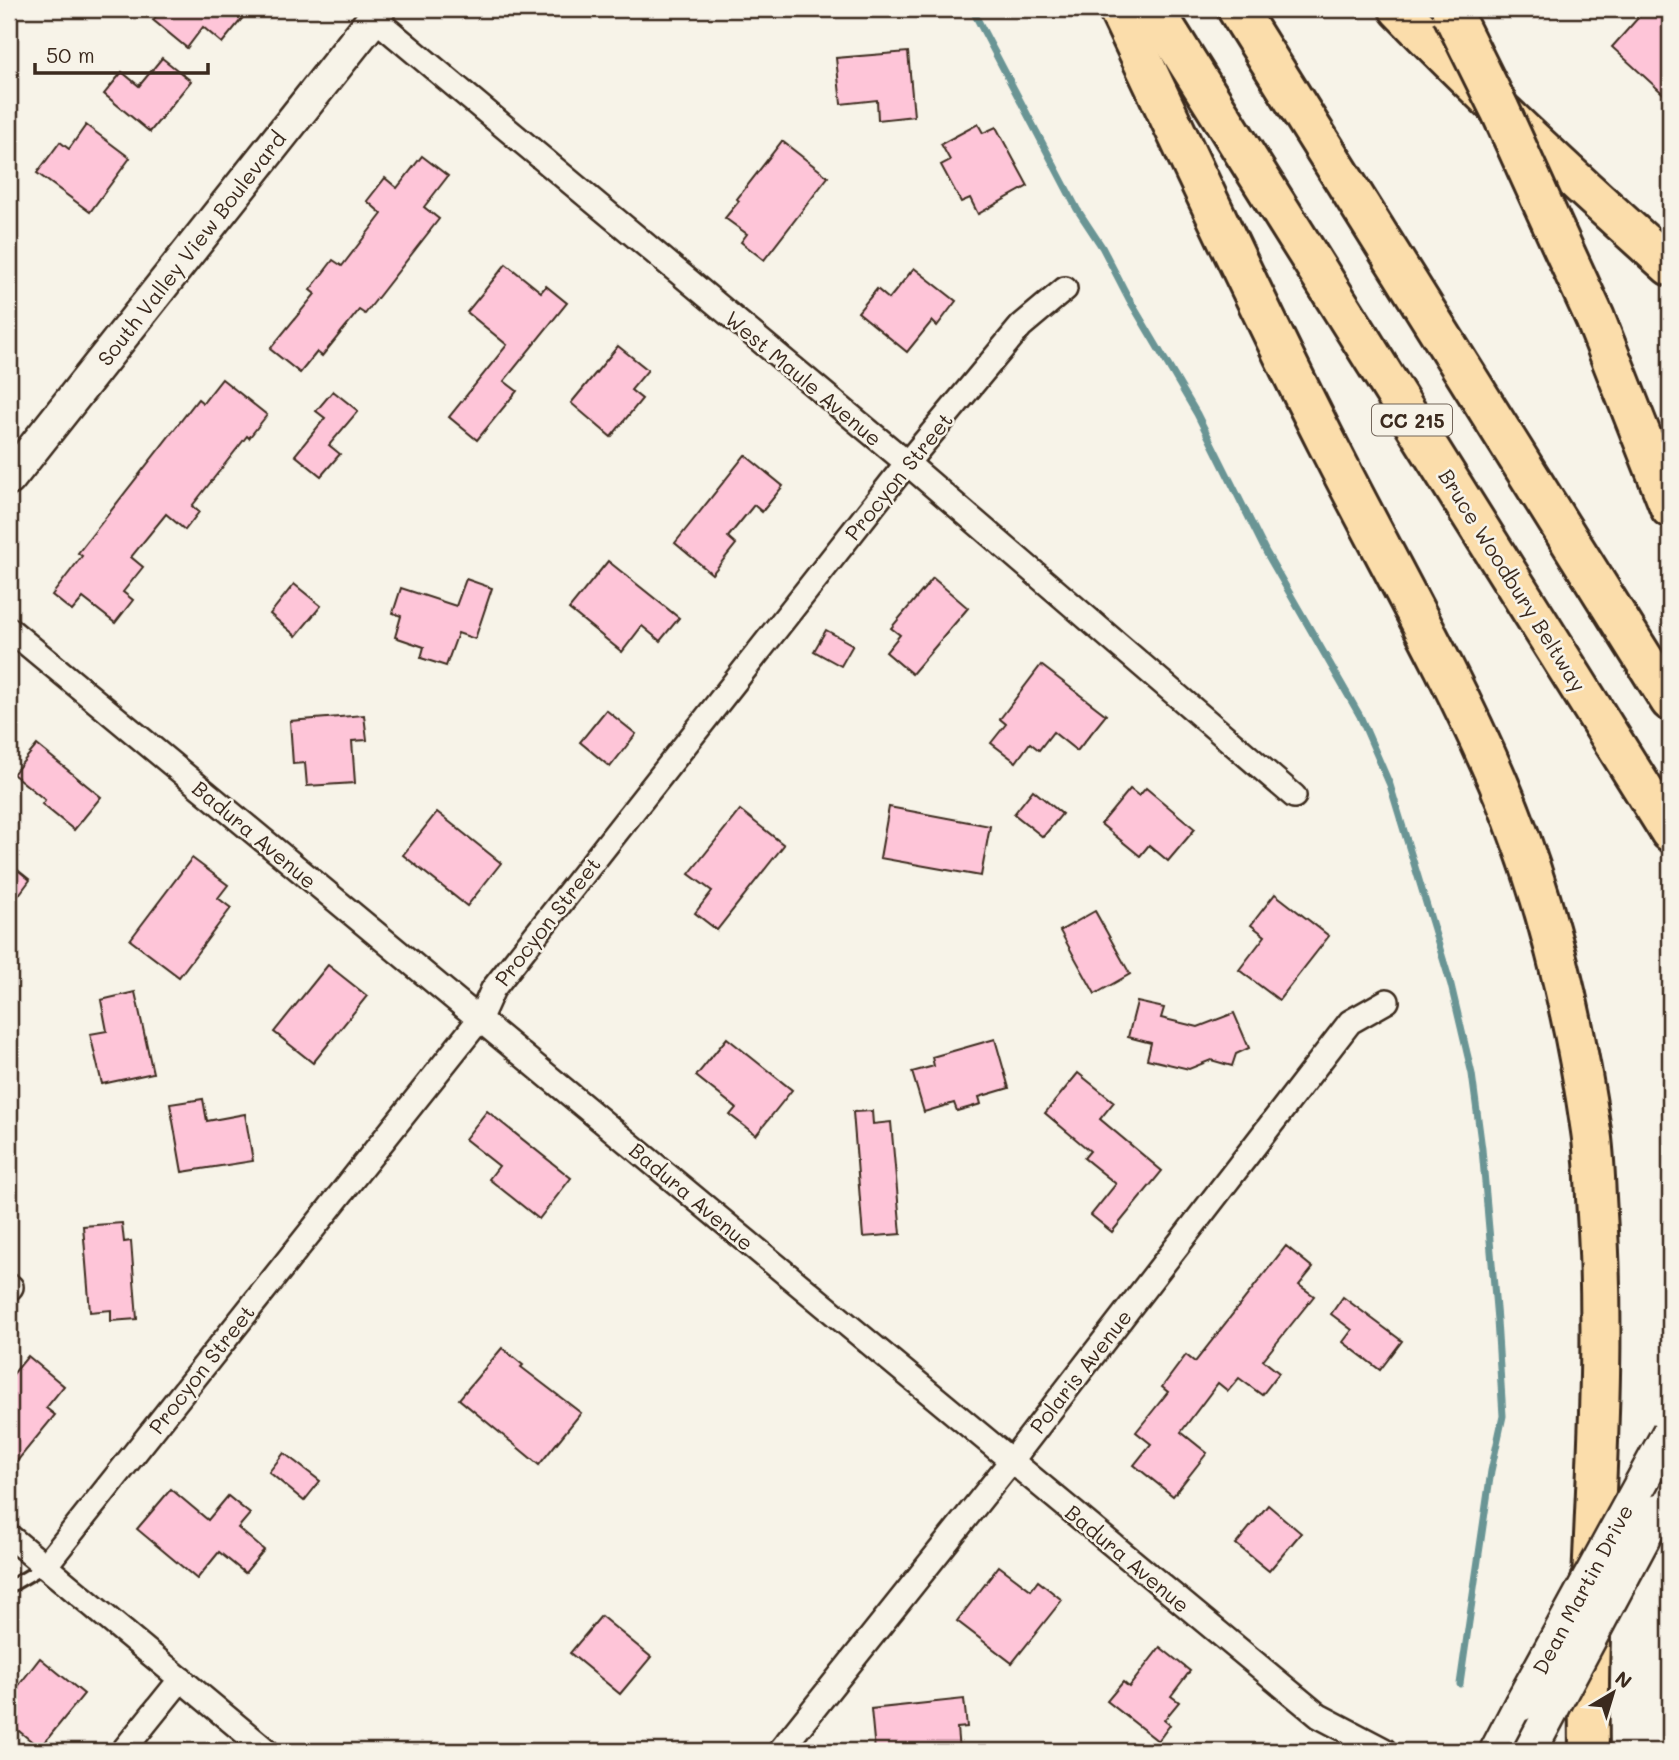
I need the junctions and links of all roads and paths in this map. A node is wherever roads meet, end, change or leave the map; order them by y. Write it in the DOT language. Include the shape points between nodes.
graph roads {
  1 [pos="1118,9"];
  2 [pos="1154,9"];
  3 [pos="1237,9"];
  4 [pos="1399,9"];
  5 [pos="1451,11"];
  6 [pos="382,12"];
  7 [pos="1571,178"];
  8 [pos="1670,250"];
  9 [pos="1670,266"];
  10 [pos="1065,289"];
  11 [pos="907,463"];
  12 [pos="9,479"];
  13 [pos="1670,508"];
  14 [pos="9,629"];
  15 [pos="1670,701"];
  16 [pos="1294,796"];
  17 [pos="1670,832"];
  18 [pos="1387,1001"];
  19 [pos="479,1020"];
  20 [pos="1669,1430"];
  21 [pos="1012,1460"];
  22 [pos="1664,1499"];
  23 [pos="9,1536"];
  24 [pos="46,1566"];
  25 [pos="9,1587"];
  26 [pos="181,1679"];
  27 [pos="1588,1702"];
  28 [pos="1384,1750"];
  29 [pos="123,1751"];
  30 [pos="267,1751"];
  31 [pos="780,1751"];
  32 [pos="1496,1751"];
  33 [pos="1530,1751"];
  34 [pos="1581,1751"];
  35 [pos="1589,1751"];
  1 -- 27 [label="highway" via="1286,362 1462,704 1523,848 1562,980 1592,1134 1602,1282"];
  2 -- 17 [label="highway, Bruce Woodbury Beltway / CC 215"];
  3 -- 15 [label="highway, CC 215"];
  4 -- 7 [label="highway"];
  5 -- 13 [label="highway, bridge" via="1595,318"];
  6 -- 11 [label="street, West Maule Avenue"];
  6 -- 12 [label="main road, South Valley View Boulevard"];
  7 -- 8 [label="highway"];
  7 -- 9 [label="highway"];
  10 -- 11 [label="street, Procyon Street" via="1021,326"];
  11 -- 16 [label="street, West Maule Avenue"];
  11 -- 19 [label="street, Procyon Street" via="493,989"];
  14 -- 19 [label="street, Badura Avenue"];
  18 -- 21 [label="street, Polaris Avenue" via="1350,1022"];
  19 -- 21 [label="street, Badura Avenue"];
  19 -- 24 [label="street, Procyon Street"];
  20 -- 32 [label="main road, Dean Martin Drive, bridge"];
  21 -- 28 [label="street, Badura Avenue" via="1320,1716"];
  21 -- 31 [label="street, Polaris Avenue"];
  22 -- 33 [label="main road, Dean Martin Drive, bridge"];
  23 -- 24 [label="street"];
  24 -- 25 [label="lane"];
  24 -- 26 [label="street"];
  26 -- 29 [label="street"];
  26 -- 30 [label="street"];
  27 -- 34 [label="highway"];
  27 -- 35 [label="highway"];
}
